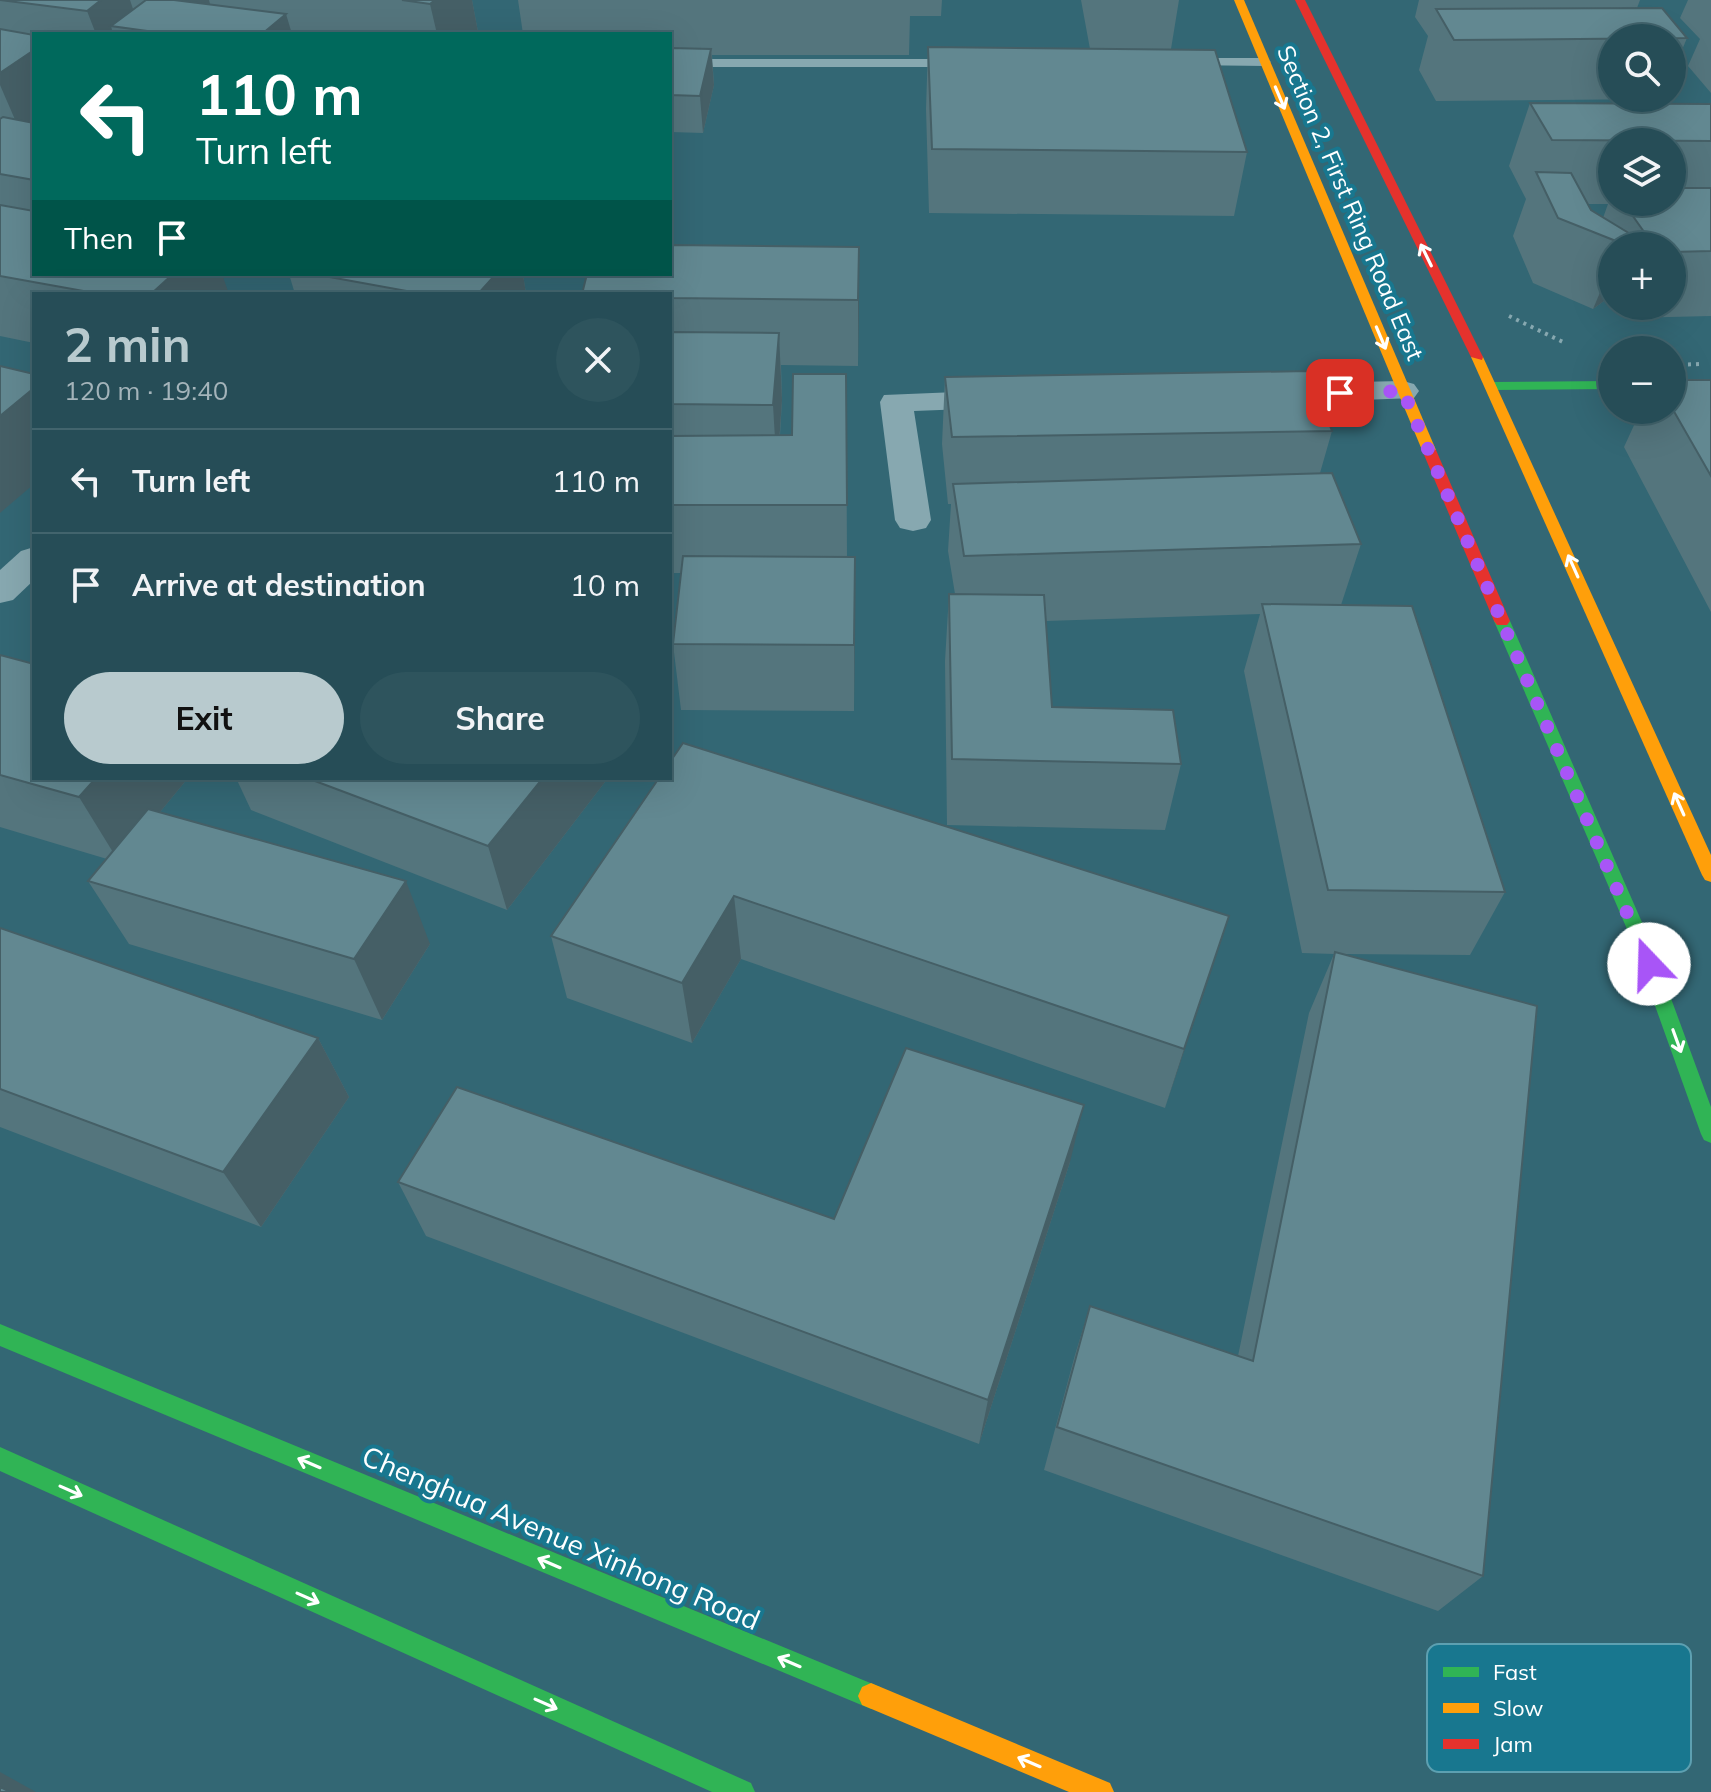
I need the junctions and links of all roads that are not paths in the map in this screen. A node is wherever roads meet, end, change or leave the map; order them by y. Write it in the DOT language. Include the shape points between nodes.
graph roads {
  1 [pos="1239,0"];
  2 [pos="1300,0"];
  3 [pos="1171,62"];
  4 [pos="1265,62"];
  5 [pos="672,63"];
  6 [pos="968,63"];
  7 [pos="1598,385"];
  8 [pos="1492,386"];
  9 [pos="1403,391"];
  10 [pos="1229,395"];
  11 [pos="1038,399"];
  12 [pos="913,520"];
  13 [pos="32,561"];
  14 [pos="0,591"];
  15 [pos="1711,875"];
  16 [pos="1711,1134"];
  17 [pos="0,1335"];
  18 [pos="0,1459"];
  19 [pos="742,1792"];
  20 [pos="1101,1792"];
  1 -- 4 [label="main road, Section 2, First Ring Road East"];
  8 -- 2 [label="main road, Section 2, First Ring Road East, one-way"];
  3 -- 4 [label="lane"];
  4 -- 9 [label="main road, Section 2, First Ring Road East, one-way"];
  5 -- 6 [label="lane"];
  7 -- 8 [label="main road"];
  15 -- 8 [label="main road, Section 2, First Ring Road East, one-way"];
  9 -- 10 [label="street"];
  9 -- 16 [label="main road, Section 2, First Ring Road East, one-way" via="1639,936"];
  11 -- 12 [label="street" via="896,402"];
  13 -- 14 [label="street"];
  20 -- 17 [label="main road, Chenghua Avenue Xinhong Road, one-way"];
  18 -- 19 [label="main road, one-way"];
}
